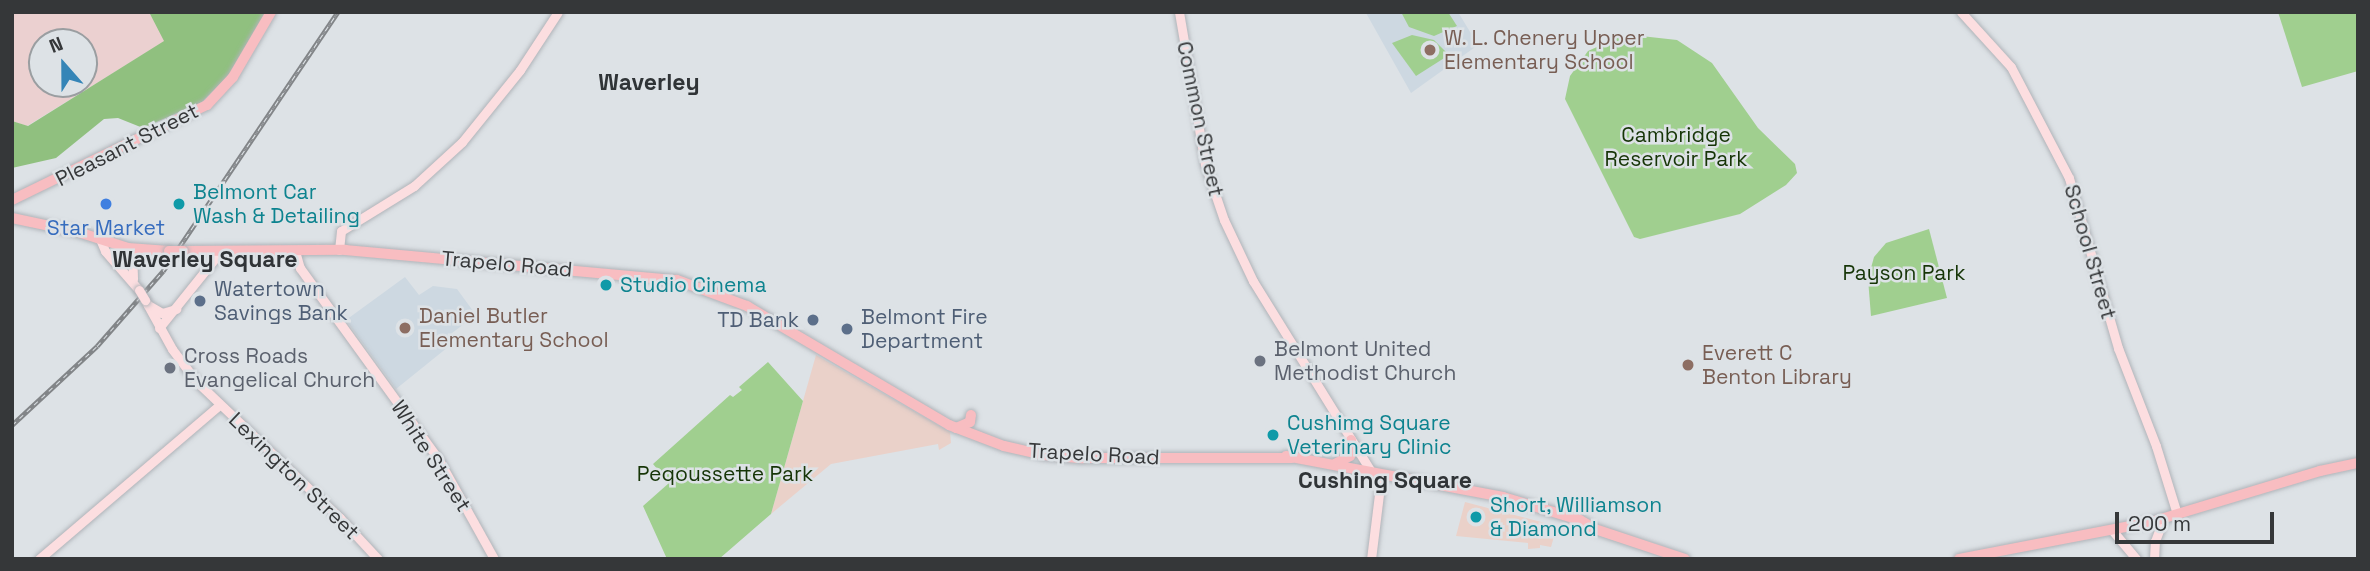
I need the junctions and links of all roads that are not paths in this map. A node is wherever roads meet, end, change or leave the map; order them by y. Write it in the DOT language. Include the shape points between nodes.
graph roads {
  1 [pos="271,12"];
  2 [pos="558,12"];
  3 [pos="1179,12"];
  4 [pos="1961,12"];
  5 [pos="15,201"];
  6 [pos="12,218"];
  7 [pos="100,239"];
  8 [pos="132,249"];
  9 [pos="339,250"];
  10 [pos="221,251"];
  11 [pos="295,251"];
  12 [pos="139,290"];
  13 [pos="146,303"];
  14 [pos="177,308"];
  15 [pos="159,328"];
  16 [pos="219,405"];
  17 [pos="971,415"];
  18 [pos="956,428"];
  19 [pos="1351,440"];
  20 [pos="2358,463"];
  21 [pos="1334,465"];
  22 [pos="1373,473"];
  23 [pos="2177,514"];
  24 [pos="2164,518"];
  25 [pos="2112,530"];
  26 [pos="1673,557"];
  27 [pos="39,559"];
  28 [pos="378,559"];
  29 [pos="494,559"];
  30 [pos="1371,559"];
  31 [pos="1685,559"];
  32 [pos="1959,559"];
  33 [pos="2136,559"];
  34 [pos="2154,559"];
  1 -- 5 [label="main road, Pleasant Street" via="233,77 211,102"];
  2 -- 9 [label="street" via="520,70 462,142 414,186 341,231"];
  3 -- 19 [label="street, Common Street" via="1203,152 1218,206 1250,275"];
  4 -- 23 [label="street, School Street" via="2011,67 2069,178 2118,348"];
  6 -- 7 [label="main road, Trapelo Road"];
  7 -- 8 [label="main road, Trapelo Road"];
  7 -- 12 [label="street, Lexington Street" via="106,253"];
  8 -- 10 [label="main road, Trapelo Road, bridge"];
  8 -- 12 [label="street, Lexington Street" via="131,272"];
  9 -- 11 [label="main road, Trapelo Road"];
  9 -- 18 [label="main road, Trapelo Road" via="647,276 689,284 747,306"];
  10 -- 11 [label="main road, Trapelo Road"];
  10 -- 14 [label="street"];
  11 -- 29 [label="street, White Street" via="300,268 439,460"];
  12 -- 13 [label="street, Lexington Street, bridge"];
  13 -- 14 [label="street" via="163,313"];
  13 -- 15 [label="street, Lexington Street"];
  14 -- 15 [label="street"];
  15 -- 16 [label="street, Lexington Street" via="189,373"];
  16 -- 27 [label="street"];
  16 -- 28 [label="street, Lexington Street"];
  17 -- 18 [label="main road" via="970,422"];
  18 -- 21 [label="main road, Trapelo Road" via="1044,455 1292,458"];
  19 -- 21 [label="main road" via="1352,454"];
  19 -- 22 [label="street, Common Street"];
  20 -- 23 [label="main road"];
  21 -- 22 [label="main road, Trapelo Road"];
  22 -- 26 [label="main road, Trapelo Road" via="1592,527"];
  22 -- 30 [label="street, Common Street" via="1381,495"];
  23 -- 24 [label="main road"];
  24 -- 25 [label="main road"];
  24 -- 34 [label="street"];
  25 -- 32 [label="main road"];
  25 -- 33 [label="street"];
  26 -- 31 [label="main road, Trapelo Road"];
}
